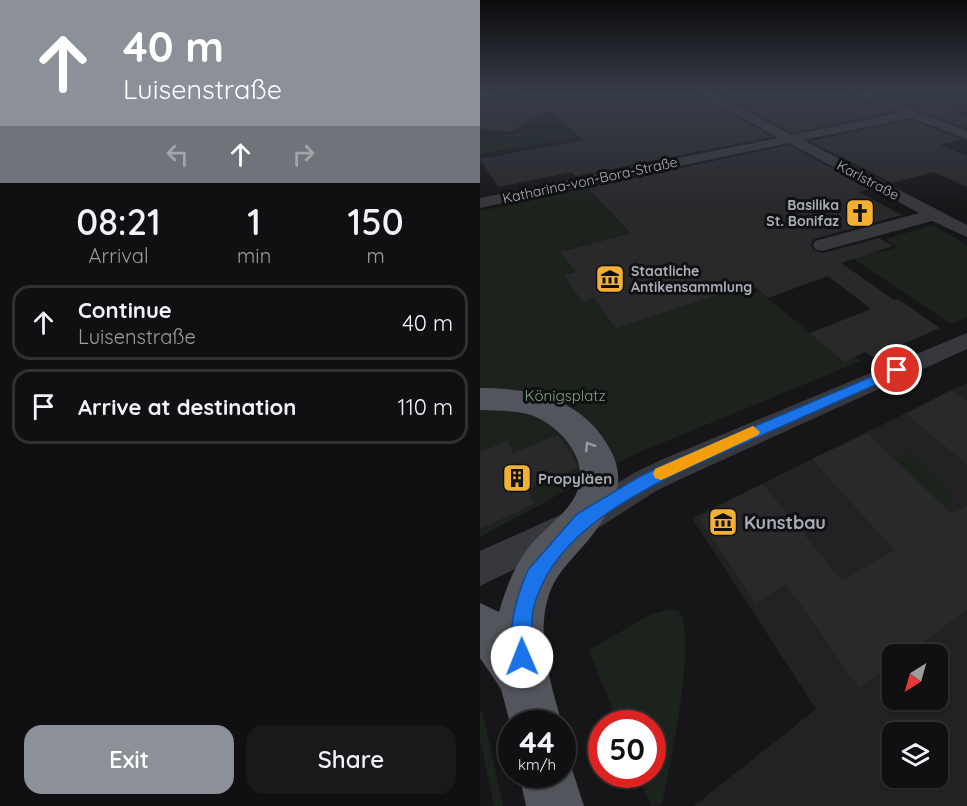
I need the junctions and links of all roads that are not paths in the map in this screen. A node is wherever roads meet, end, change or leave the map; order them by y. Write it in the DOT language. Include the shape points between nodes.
graph roads {
  1 [pos="776,132"];
  2 [pos="826,132"];
  3 [pos="790,139"];
  4 [pos="480,203"];
  5 [pos="933,215"];
  6 [pos="967,232"];
  7 [pos="822,245"];
  8 [pos="967,340"];
  9 [pos="480,399"];
  10 [pos="583,520"];
  11 [pos="480,569"];
  12 [pos="480,627"];
  13 [pos="529,700"];
  14 [pos="550,788"];
  15 [pos="555,806"];
  1 -- 3 [label="street, Karlstraße"];
  2 -- 3 [label="street, Katharina-von-Bora-Straße"];
  3 -- 4 [label="street, Katharina-von-Bora-Straße"];
  3 -- 5 [label="street, Karlstraße"];
  5 -- 6 [label="street, Karlstraße"];
  5 -- 7 [label="street"];
  8 -- 10 [label="street" via="674,468"];
  10 -- 9 [label="main road, one-way" via="600,477 591,447 583,437 570,422 543,406"];
  10 -- 11 [label="street"];
  10 -- 13 [label="main road" via="534,576 522,612"];
  12 -- 13 [label="main road" via="496,639"];
  14 -- 15 [label="main road"];
}
